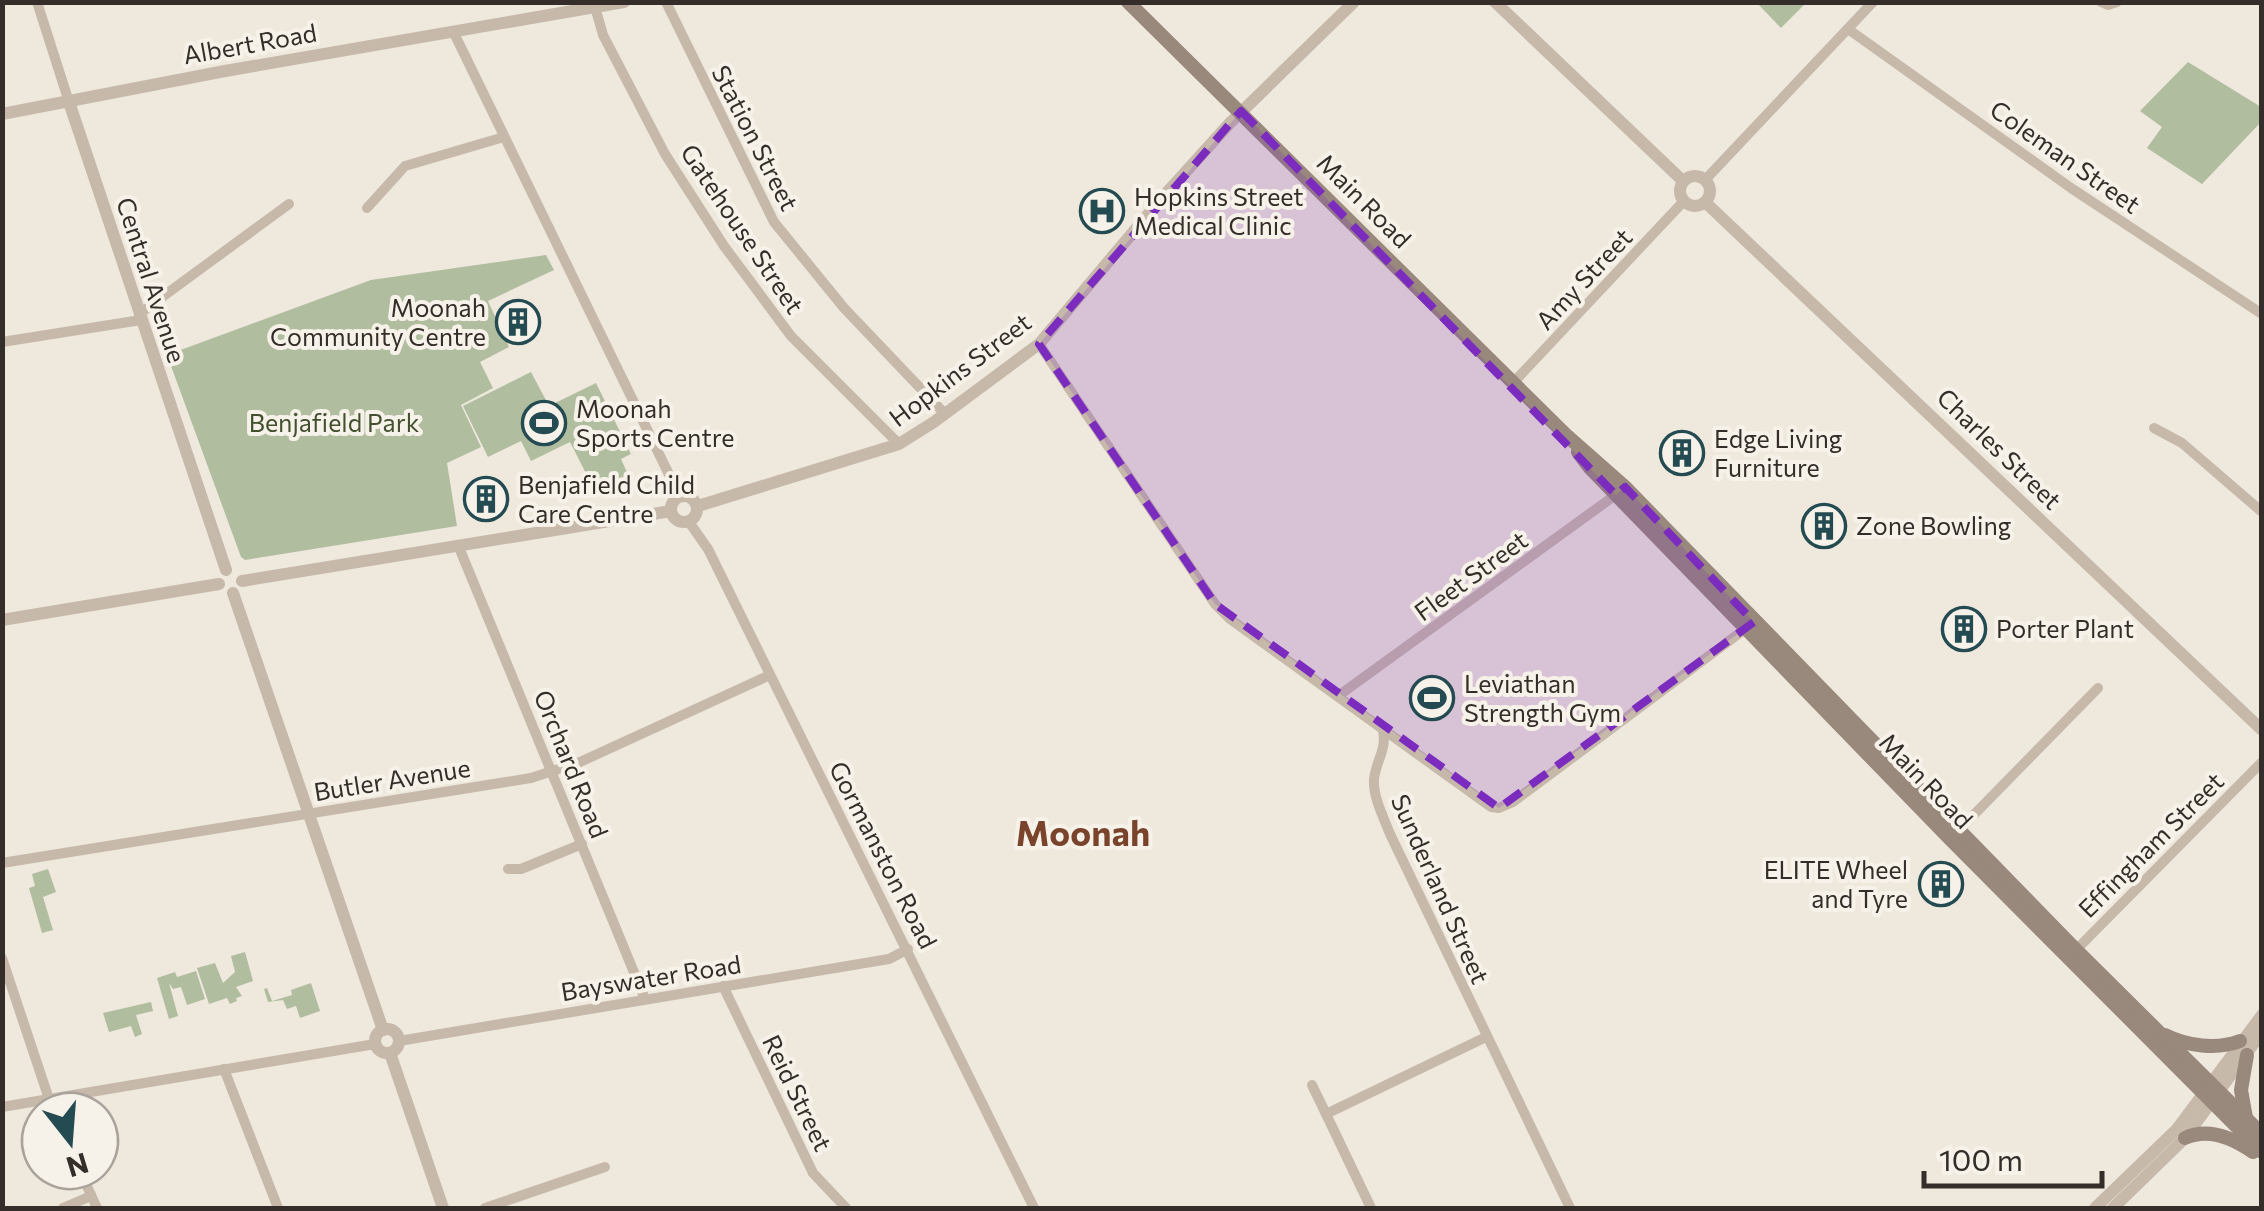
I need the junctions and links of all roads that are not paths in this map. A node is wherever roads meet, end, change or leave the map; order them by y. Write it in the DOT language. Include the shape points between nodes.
graph roads {
  1 [pos="37,2"];
  2 [pos="624,2"];
  3 [pos="666,2"];
  4 [pos="1128,2"];
  5 [pos="1354,2"];
  6 [pos="1496,2"];
  7 [pos="1874,2"];
  8 [pos="2101,2"];
  9 [pos="2118,2"];
  10 [pos="574,6"];
  11 [pos="595,7"];
  12 [pos="1848,30"];
  13 [pos="453,31"];
  14 [pos="69,102"];
  15 [pos="1241,111"];
  16 [pos="2,114"];
  17 [pos="504,137"];
  18 [pos="1705,180"];
  19 [pos="1682,181"];
  20 [pos="1683,202"];
  21 [pos="1706,202"];
  22 [pos="289,204"];
  23 [pos="366,208"];
  24 [pos="2262,295"];
  25 [pos="2257,311"];
  26 [pos="140,317"];
  27 [pos="2,342"];
  28 [pos="1039,344"];
  29 [pos="1513,383"];
  30 [pos="945,414"];
  31 [pos="2154,428"];
  32 [pos="898,444"];
  33 [pos="1621,491"];
  34 [pos="680,497"];
  35 [pos="698,506"];
  36 [pos="671,511"];
  37 [pos="2262,512"];
  38 [pos="690,522"];
  39 [pos="458,545"];
  40 [pos="226,570"];
  41 [pos="218,584"];
  42 [pos="238,587"];
  43 [pos="2,620"];
  44 [pos="1750,626"];
  45 [pos="770,675"];
  46 [pos="2098,688"];
  47 [pos="1338,696"];
  48 [pos="1383,730"];
  49 [pos="2262,730"];
  50 [pos="2262,762"];
  51 [pos="553,772"];
  52 [pos="309,814"];
  53 [pos="1954,834"];
  54 [pos="582,844"];
  55 [pos="2,863"];
  56 [pos="508,869"];
  57 [pos="908,950"];
  58 [pos="2072,954"];
  59 [pos="2,958"];
  60 [pos="723,986"];
  61 [pos="646,999"];
  62 [pos="2262,1014"];
  63 [pos="383,1030"];
  64 [pos="2155,1030"];
  65 [pos="2262,1032"];
  66 [pos="1486,1038"];
  67 [pos="399,1041"];
  68 [pos="375,1044"];
  69 [pos="2244,1048"];
  70 [pos="390,1053"];
  71 [pos="224,1069"];
  72 [pos="1312,1084"];
  73 [pos="46,1091"];
  74 [pos="118,1091"];
  75 [pos="2211,1094"];
  76 [pos="1326,1114"];
  77 [pos="2246,1118"];
  78 [pos="2262,1134"];
  79 [pos="2185,1138"];
  80 [pos="2262,1155"];
  81 [pos="604,1167"];
  82 [pos="89,1191"];
  83 [pos="91,1196"];
  84 [pos="64,1208"];
  85 [pos="97,1208"];
  86 [pos="278,1208"];
  87 [pos="444,1208"];
  88 [pos="485,1208"];
  89 [pos="846,1208"];
  90 [pos="1034,1208"];
  91 [pos="1371,1208"];
  92 [pos="1570,1208"];
  93 [pos="2095,1208"];
  94 [pos="2114,1208"];
  1 -- 14 [label="street, Central Avenue"];
  2 -- 11 [label="street, Albert Road"];
  3 -- 30 [label="street, Station Street" via="774,222"];
  4 -- 15 [label="main road, Main Road"];
  5 -- 15 [label="street, Hopkins Street"];
  6 -- 19 [label="street"];
  7 -- 12 [label="street"];
  8 -- 9 [label="street"];
  10 -- 11 [label="street, Albert Road"];
  10 -- 13 [label="street, Albert Road"];
  11 -- 32 [label="street, Gatehouse Street" via="603,36 665,154 724,246 791,336"];
  12 -- 18 [label="street"];
  12 -- 25 [label="street, Coleman Street"];
  13 -- 14 [label="street, Albert Road"];
  13 -- 17 [label="street"];
  14 -- 16 [label="street, Albert Road"];
  14 -- 26 [label="street, Central Avenue"];
  15 -- 28 [label="street, Hopkins Street"];
  15 -- 29 [label="main road, Main Road"];
  17 -- 23 [label="street" via="405,166"];
  17 -- 34 [label="street"];
  18 -- 19 [label="street"];
  18 -- 21 [label="street"];
  19 -- 20 [label="street"];
  20 -- 21 [label="street"];
  20 -- 29 [label="street, Amy Street"];
  21 -- 49 [label="street, Charles Street"];
  22 -- 26 [label="street"];
  24 -- 25 [label="street"];
  26 -- 27 [label="street"];
  26 -- 40 [label="street, Central Avenue"];
  28 -- 30 [label="street, Hopkins Street"];
  28 -- 47 [label="street" via="1215,604"];
  29 -- 33 [label="main road, Main Road"];
  30 -- 32 [label="street, Hopkins Street"];
  31 -- 37 [label="street" via="2182,443"];
  32 -- 35 [label="street, Hopkins Street"];
  33 -- 44 [label="main road, Main Road"];
  33 -- 47 [label="street, Fleet Street"];
  34 -- 35 [label="street"];
  34 -- 36 [label="street"];
  35 -- 38 [label="street"];
  36 -- 38 [label="street" via="677,521"];
  36 -- 39 [label="street"];
  38 -- 45 [label="street, Gormanston Road"];
  39 -- 42 [label="street"];
  39 -- 51 [label="street, Orchard Road"];
  40 -- 41 [label="street"];
  40 -- 42 [label="street" via="238,572"];
  41 -- 42 [label="street" via="224,591"];
  41 -- 43 [label="street"];
  42 -- 52 [label="street"];
  44 -- 48 [label="street" via="1499,808"];
  44 -- 53 [label="main road, Main Road"];
  45 -- 51 [label="street, Butler Avenue"];
  45 -- 57 [label="street, Gormanston Road"];
  46 -- 53 [label="street"];
  47 -- 48 [label="street"];
  48 -- 66 [label="street, Sunderland Street" via="1374,792"];
  50 -- 58 [label="street, Effingham Street"];
  51 -- 52 [label="street, Butler Avenue"];
  51 -- 54 [label="street, Orchard Road"];
  52 -- 55 [label="street, Butler Avenue"];
  52 -- 63 [label="street"];
  53 -- 58 [label="main road, Main Road"];
  54 -- 56 [label="street"];
  54 -- 61 [label="street, Orchard Road"];
  57 -- 60 [label="street, Bayswater Road" via="889,959"];
  57 -- 90 [label="street, Gormanston Road"];
  58 -- 64 [label="main road, Main Road"];
  58 -- 75 [label="main road, Main Road"];
  59 -- 73 [label="street"];
  60 -- 61 [label="street, Bayswater Road"];
  60 -- 89 [label="street, Reid Street" via="813,1174"];
  61 -- 67 [label="street, Bayswater Road"];
  62 -- 69 [label="street"];
  63 -- 67 [label="street"];
  63 -- 68 [label="street"];
  64 -- 69 [label="main road" via="2195,1045"];
  64 -- 75 [label="main road, Main Road"];
  65 -- 69 [label="street"];
  66 -- 76 [label="street"];
  66 -- 92 [label="street, Sunderland Street"];
  67 -- 70 [label="street"];
  68 -- 70 [label="street"];
  68 -- 71 [label="street"];
  69 -- 75 [label="street"];
  69 -- 77 [label="main road"];
  70 -- 87 [label="street"];
  71 -- 74 [label="street"];
  71 -- 86 [label="street"];
  72 -- 76 [label="street"];
  75 -- 77 [label="main road, Main Road"];
  75 -- 79 [label="street"];
  75 -- 80 [label="main road, Main Road"];
  75 -- 93 [label="street"];
  76 -- 91 [label="street"];
  77 -- 78 [label="main road, Main Road"];
  79 -- 80 [label="main road" via="2211,1133"];
  79 -- 94 [label="street"];
  81 -- 88 [label="street"];
  82 -- 83 [label="street"];
  83 -- 84 [label="street"];
  83 -- 85 [label="street"];
}
